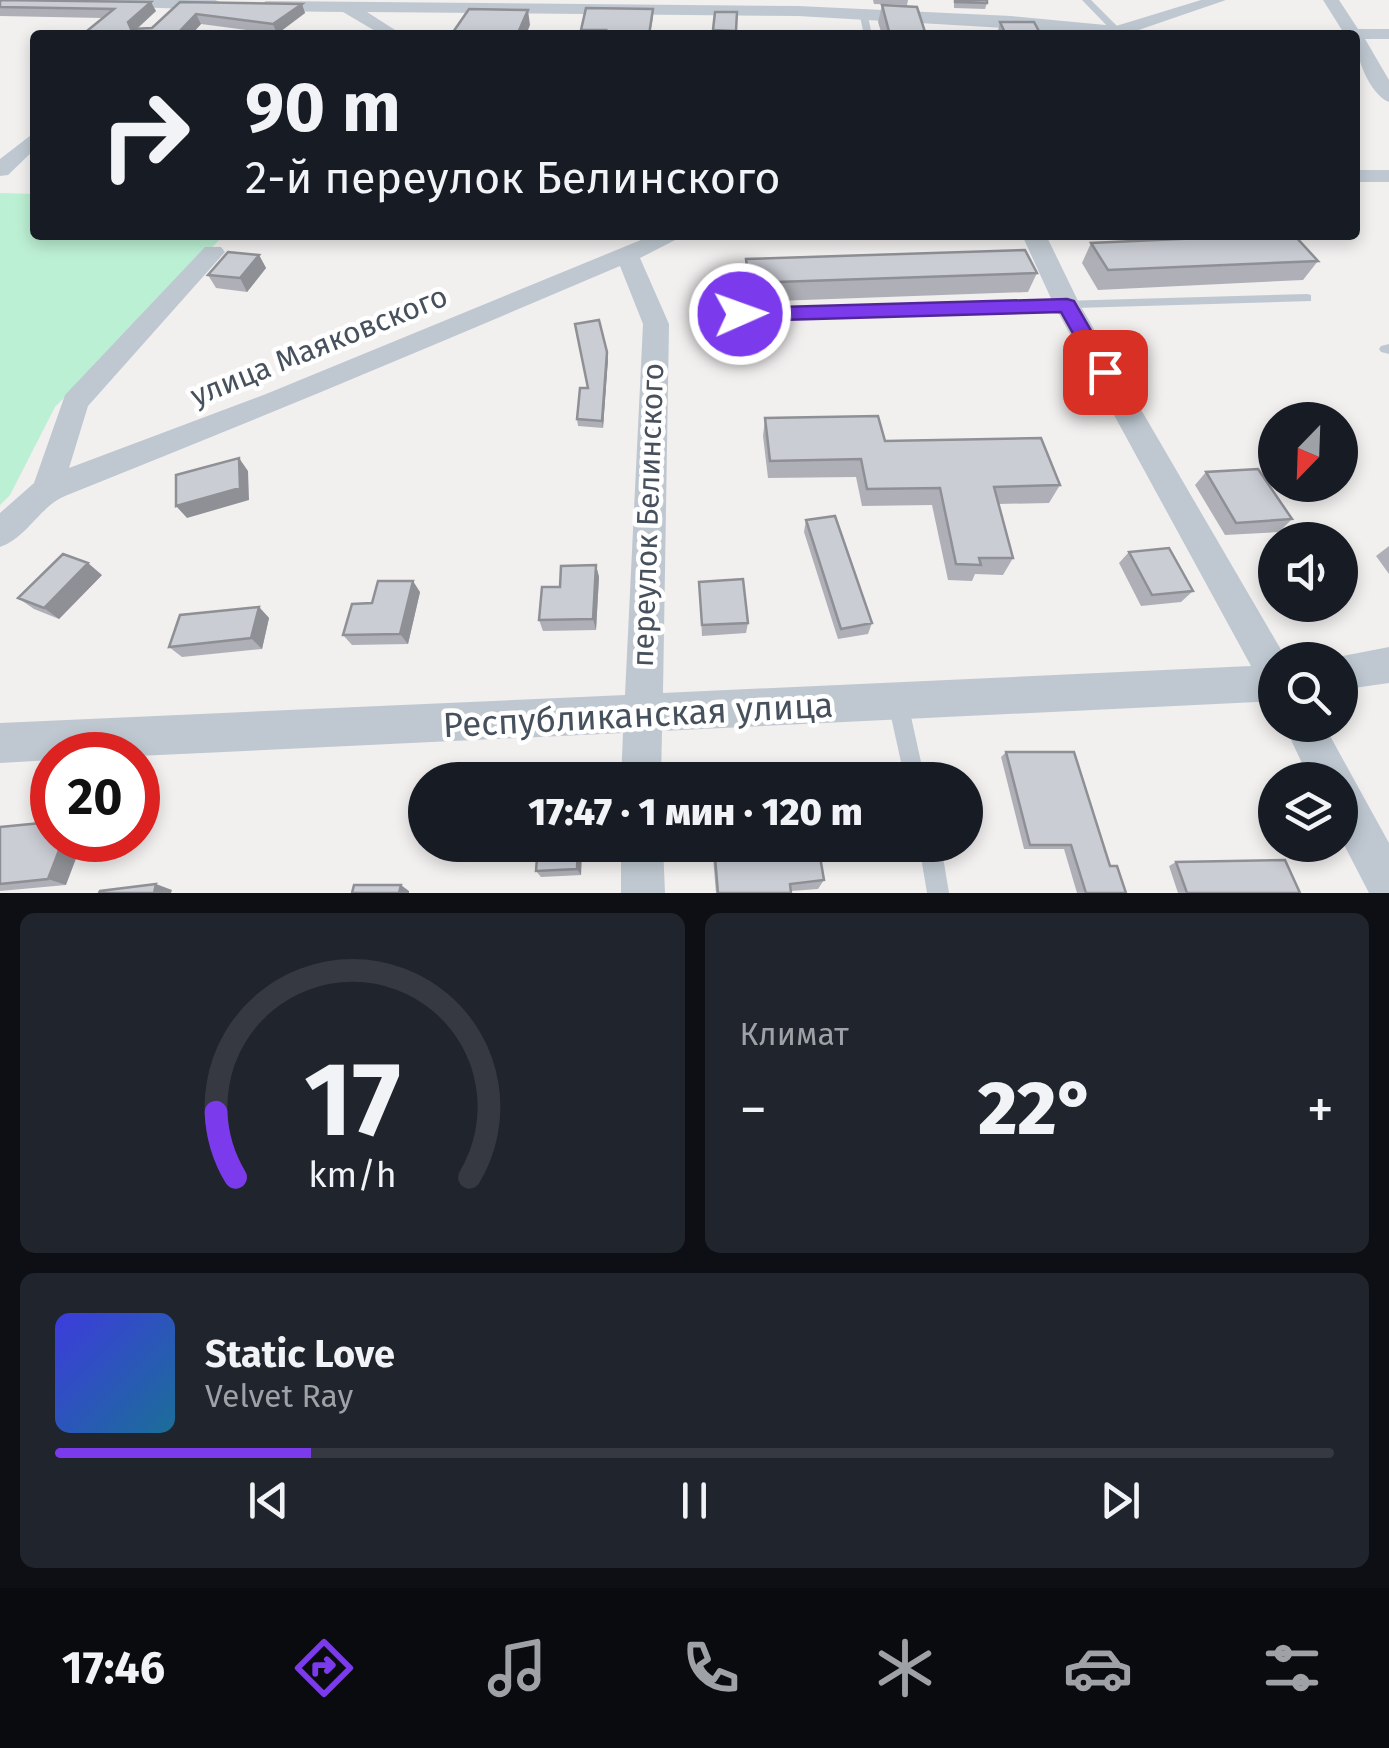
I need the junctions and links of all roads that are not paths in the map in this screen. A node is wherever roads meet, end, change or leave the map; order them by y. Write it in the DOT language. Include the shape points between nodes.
graph roads {
  1 [pos="70,0"];
  2 [pos="1086,0"];
  3 [pos="1218,0"];
  4 [pos="1331,0"];
  5 [pos="508,3"];
  6 [pos="178,4"];
  7 [pos="321,4"];
  8 [pos="739,4"];
  9 [pos="410,6"];
  10 [pos="346,7"];
  11 [pos="764,8"];
  12 [pos="863,12"];
  13 [pos="156,25"];
  14 [pos="386,30"];
  15 [pos="389,30"];
  16 [pos="761,30"];
  17 [pos="867,30"];
  18 [pos="1096,30"];
  19 [pos="1113,30"];
  20 [pos="1125,30"];
  21 [pos="1351,30"];
  22 [pos="1389,34"];
  23 [pos="1360,35"];
  24 [pos="1360,45"];
  25 [pos="1389,96"];
  26 [pos="30,143"];
  27 [pos="0,172"];
  28 [pos="30,175"];
  29 [pos="1360,176"];
  30 [pos="1389,176"];
  31 [pos="661,240"];
  32 [pos="1036,240"];
  33 [pos="213,252"];
  34 [pos="628,255"];
  35 [pos="1307,298"];
  36 [pos="1067,305"];
  37 [pos="740,314"];
  38 [pos="47,490"];
  39 [pos="0,534"];
  40 [pos="1258,644"];
  41 [pos="1385,668"];
  42 [pos="1358,670"];
  43 [pos="1258,684"];
  44 [pos="898,703"];
  45 [pos="640,715"];
  46 [pos="0,743"];
  47 [pos="641,762"];
  48 [pos="911,762"];
  49 [pos="1358,828"];
  50 [pos="642,862"];
  51 [pos="933,862"];
  52 [pos="1389,886"];
  53 [pos="642,893"];
  54 [pos="938,893"];
  1 -- 6 [label="street"];
  2 -- 19 [label="lane"];
  3 -- 20 [label="street"];
  4 -- 21 [label="street"];
  5 -- 8 [label="street"];
  5 -- 9 [label="street"];
  6 -- 7 [label="street"];
  6 -- 13 [label="street"];
  7 -- 10 [label="street"];
  8 -- 11 [label="street"];
  9 -- 10 [label="street"];
  9 -- 15 [label="street" via="389,16"];
  10 -- 14 [label="street"];
  11 -- 12 [label="street"];
  11 -- 16 [label="street"];
  12 -- 17 [label="lane"];
  12 -- 18 [label="street" via="1018,18"];
  22 -- 23 [label="street"];
  24 -- 25 [label="street"];
  26 -- 27 [label="street"];
  27 -- 28 [label="street"];
  29 -- 30 [label="street"];
  31 -- 34 [label="street, улица Маяковского"];
  32 -- 36 [label="street"];
  33 -- 38 [label="street" via="75,402"];
  34 -- 38 [label="street, улица Маяковского"];
  34 -- 45 [label="street, переулок Белинского" via="656,324"];
  35 -- 36 [label="lane"];
  36 -- 37 [label="lane"];
  36 -- 40 [label="street"];
  38 -- 39 [label="street, улица Маяковского"];
  41 -- 42 [label="street"];
  43 -- 44 [label="street, Республиканская улица"];
  44 -- 45 [label="street, Республиканская улица"];
  44 -- 48 [label="lane"];
  45 -- 46 [label="street, Республиканская улица"];
  45 -- 47 [label="street, переулок Белинского"];
  49 -- 52 [label="street"];
  50 -- 53 [label="street"];
  51 -- 54 [label="lane"];
}
